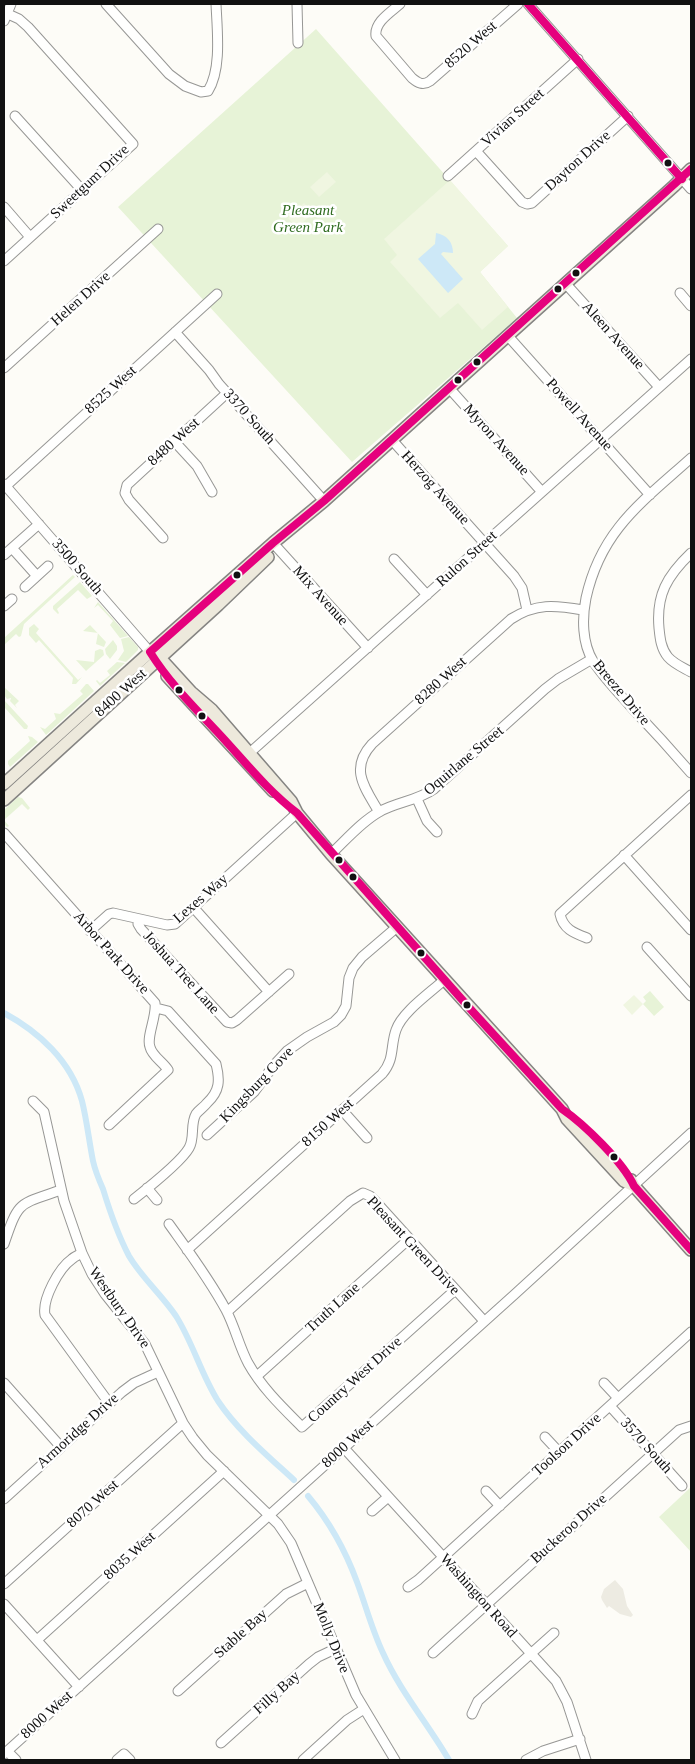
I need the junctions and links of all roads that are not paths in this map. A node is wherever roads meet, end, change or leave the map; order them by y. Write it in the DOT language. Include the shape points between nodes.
graph roads {
  1 [pos="11,4"];
  2 [pos="106,4"];
  3 [pos="216,4"];
  4 [pos="297,4"];
  5 [pos="400,4"];
  6 [pos="518,4"];
  7 [pos="528,4"];
  8 [pos="6,17"];
  9 [pos="298,43"];
  10 [pos="578,59"];
  11 [pos="15,116"];
  12 [pos="628,116"];
  13 [pos="476,151"];
  14 [pos="691,169"];
  15 [pos="448,176"];
  16 [pos="682,179"];
  17 [pos="691,189"];
  18 [pos="82,190"];
  19 [pos="4,207"];
  20 [pos="158,229"];
  21 [pos="30,237"];
  22 [pos="4,261"];
  23 [pos="566,284"];
  24 [pos="680,293"];
  25 [pos="216,294"];
  26 [pos="691,306"];
  27 [pos="175,332"];
  28 [pos="508,336"];
  29 [pos="691,359"];
  30 [pos="4,368"];
  31 [pos="659,387"];
  32 [pos="450,389"];
  33 [pos="227,393"];
  34 [pos="392,440"];
  35 [pos="601,440"];
  36 [pos="174,441"];
  37 [pos="691,458"];
  38 [pos="5,485"];
  39 [pos="212,492"];
  40 [pos="542,492"];
  41 [pos="650,495"];
  42 [pos="324,501"];
  43 [pos="39,524"];
  44 [pos="163,538"];
  45 [pos="484,543"];
  46 [pos="275,546"];
  47 [pos="12,548"];
  48 [pos="691,553"];
  49 [pos="4,555"];
  50 [pos="394,559"];
  51 [pos="48,566"];
  52 [pos="37,576"];
  53 [pos="25,587"];
  54 [pos="427,595"];
  55 [pos="12,598"];
  56 [pos="4,606"];
  57 [pos="527,610"];
  58 [pos="583,610"];
  59 [pos="368,648"];
  60 [pos="155,657"];
  61 [pos="592,659"];
  62 [pos="691,672"];
  63 [pos="246,756"];
  64 [pos="691,772"];
  65 [pos="4,784"];
  66 [pos="691,795"];
  67 [pos="417,799"];
  68 [pos="4,800"];
  69 [pos="379,812"];
  70 [pos="297,813"];
  71 [pos="437,832"];
  72 [pos="4,833"];
  73 [pos="332,854"];
  74 [pos="624,855"];
  75 [pos="193,908"];
  76 [pos="138,919"];
  77 [pos="397,927"];
  78 [pos="691,930"];
  79 [pos="90,931"];
  80 [pos="587,938"];
  81 [pos="647,947"];
  82 [pos="289,974"];
  83 [pos="444,980"];
  84 [pos="269,992"];
  85 [pos="691,996"];
  86 [pos="156,1008"];
  87 [pos="33,1101"];
  88 [pos="342,1110"];
  89 [pos="109,1125"];
  90 [pos="691,1134"];
  91 [pos="207,1135"];
  92 [pos="367,1138"];
  93 [pos="634,1186"];
  94 [pos="147,1188"];
  95 [pos="61,1190"];
  96 [pos="134,1199"];
  97 [pos="157,1200"];
  98 [pos="169,1224"];
  99 [pos="409,1239"];
  100 [pos="4,1244"];
  101 [pos="187,1250"];
  102 [pos="691,1250"];
  103 [pos="82,1253"];
  104 [pos="455,1290"];
  105 [pos="227,1312"];
  106 [pos="484,1321"];
  107 [pos="691,1332"];
  108 [pos="158,1372"];
  109 [pos="256,1376"];
  110 [pos="604,1382"];
  111 [pos="4,1383"];
  112 [pos="618,1398"];
  113 [pos="109,1403"];
  114 [pos="610,1406"];
  115 [pos="183,1423"];
  116 [pos="691,1426"];
  117 [pos="545,1437"];
  118 [pos="61,1447"];
  119 [pos="344,1448"];
  120 [pos="559,1452"];
  121 [pos="653,1454"];
  122 [pos="224,1471"];
  123 [pos="682,1486"];
  124 [pos="486,1491"];
  125 [pos="388,1497"];
  126 [pos="4,1499"];
  127 [pos="500,1506"];
  128 [pos="372,1511"];
  129 [pos="269,1515"];
  130 [pos="443,1557"];
  131 [pos="308,1582"];
  132 [pos="4,1584"];
  133 [pos="408,1587"];
  134 [pos="4,1604"];
  135 [pos="486,1605"];
  136 [pos="554,1633"];
  137 [pos="37,1640"];
  138 [pos="335,1649"];
  139 [pos="434,1653"];
  140 [pos="531,1653"];
  141 [pos="79,1686"];
  142 [pos="178,1691"];
  143 [pos="364,1709"];
  144 [pos="472,1714"];
  145 [pos="580,1740"];
  146 [pos="221,1743"];
  147 [pos="6,1752"];
  148 [pos="16,1760"];
  149 [pos="303,1760"];
  150 [pos="395,1760"];
  151 [pos="526,1760"];
  152 [pos="586,1760"];
  1 -- 8 [label="street"];
  2 -- 3 [label="street" via="177,81 201,92 208,92 213,78 218,33"];
  4 -- 9 [label="street"];
  5 -- 6 [label="street, 8520 West" via="379,22 376,38 412,78 423,84"];
  7 -- 10 [label="street"];
  8 -- 18 [label="street, Sweetgum Drive" via="18,19 28,27 133,144"];
  10 -- 12 [label="street"];
  10 -- 13 [label="street, Vivian Street"];
  11 -- 18 [label="street"];
  12 -- 13 [label="street, Dayton Drive" via="532,203 522,202"];
  12 -- 16 [label="street"];
  13 -- 15 [label="street, Vivian Street"];
  14 -- 16 [label="main road, 8400 West"];
  16 -- 17 [label="street"];
  16 -- 23 [label="main road, 8400 West"];
  18 -- 21 [label="street, Sweetgum Drive"];
  19 -- 21 [label="street"];
  20 -- 30 [label="street, Helen Drive"];
  21 -- 22 [label="street, Sweetgum Drive"];
  23 -- 28 [label="main road, 8400 West"];
  23 -- 31 [label="street, Aleen Avenue"];
  24 -- 26 [label="street"];
  25 -- 27 [label="street, 8525 West"];
  27 -- 33 [label="street, 3370 South"];
  27 -- 38 [label="street, 8525 West"];
  28 -- 32 [label="main road, 8400 West"];
  28 -- 35 [label="street, Powell Avenue"];
  29 -- 31 [label="street, Rulon Street"];
  31 -- 35 [label="street, Rulon Street"];
  32 -- 34 [label="main road, 8400 West"];
  32 -- 40 [label="street, Myron Avenue"];
  33 -- 36 [label="street, 8480 West"];
  33 -- 42 [label="street, 3370 South"];
  34 -- 42 [label="main road, 8400 West"];
  34 -- 45 [label="street, Herzog Avenue"];
  35 -- 40 [label="street, Rulon Street"];
  35 -- 41 [label="street, Powell Avenue"];
  36 -- 39 [label="street" via="197,466"];
  36 -- 44 [label="street, 8480 West" via="125,489 129,500"];
  37 -- 41 [label="street, Breeze Drive"];
  38 -- 43 [label="street, 3500 South"];
  40 -- 45 [label="street, Rulon Street"];
  41 -- 58 [label="street, Breeze Drive" via="606,544 596,562"];
  42 -- 46 [label="main road, 8400 West"];
  43 -- 47 [label="street"];
  43 -- 60 [label="street, 3500 South"];
  45 -- 54 [label="street, Rulon Street"];
  45 -- 57 [label="street, Herzog Avenue" via="522,588"];
  46 -- 59 [label="street, Mix Avenue"];
  46 -- 60 [label="main road, 8400 West"];
  47 -- 49 [label="street"];
  47 -- 52 [label="street"];
  48 -- 62 [label="street" via="673,571 665,585 658,614 662,647 668,657"];
  50 -- 54 [label="street"];
  51 -- 52 [label="street"];
  52 -- 53 [label="street"];
  54 -- 59 [label="street, Rulon Street"];
  55 -- 56 [label="street"];
  57 -- 58 [label="street, 8280 West" via="549,606"];
  57 -- 69 [label="street, 8280 West" via="502,626 367,749 360,764 360,774"];
  58 -- 61 [label="street, Breeze Drive" via="584,630"];
  59 -- 63 [label="street, Rulon Street"];
  60 -- 63 [label="main road, 3500 South" via="177,689"];
  60 -- 65 [label="main road, 8400 West"];
  60 -- 68 [label="main road, 8400 West"];
  61 -- 64 [label="street, Breeze Drive" via="620,695"];
  61 -- 67 [label="street, Oquirlane Street" via="558,679 434,790"];
  63 -- 70 [label="main road, 3500 South" via="291,802"];
  66 -- 74 [label="street"];
  67 -- 69 [label="street, Oquirlane Street"];
  67 -- 71 [label="street" via="427,821"];
  69 -- 73 [label="street, Oquirlane Street"];
  70 -- 73 [label="main road, 3500 South"];
  70 -- 75 [label="street, Lexes Way"];
  72 -- 79 [label="street, Arbor Park Drive"];
  73 -- 77 [label="main road, 3500 South"];
  74 -- 78 [label="street"];
  74 -- 80 [label="street" via="560,914 566,926"];
  75 -- 76 [label="street, Lexes Way" via="170,925"];
  75 -- 84 [label="street"];
  76 -- 79 [label="street, Lexes Way" via="111,913"];
  76 -- 84 [label="street, Joshua Tree Lane" via="141,929 223,1020 230,1023 237,1020"];
  77 -- 83 [label="main road, 3500 South"];
  77 -- 91 [label="street, Kingsburg Cove" via="362,956 354,968 341,1015 287,1051 254,1092"];
  79 -- 86 [label="street, Arbor Park Drive"];
  81 -- 85 [label="street"];
  82 -- 84 [label="street"];
  83 -- 88 [label="street, 8150 West" via="403,1017 396,1030 387,1068"];
  83 -- 93 [label="main road, 3500 South" via="624,1181"];
  86 -- 89 [label="street, Arbor Park Drive" via="149,1044 168,1070"];
  86 -- 94 [label="street" via="168,1011 216,1064 219,1080 215,1094 196,1114 188,1149"];
  87 -- 95 [label="street, Westbury Drive" via="46,1118"];
  88 -- 92 [label="street"];
  88 -- 101 [label="street, 8150 West"];
  90 -- 93 [label="street, 8000 West"];
  93 -- 102 [label="main road, 3500 South"];
  93 -- 106 [label="street, 8000 West"];
  94 -- 96 [label="street"];
  94 -- 97 [label="street"];
  95 -- 100 [label="street" via="22,1205 13,1218"];
  95 -- 103 [label="street, Westbury Drive"];
  98 -- 101 [label="street, Country West Drive"];
  99 -- 104 [label="street, Pleasant Green Drive"];
  99 -- 105 [label="street, Pleasant Green Drive" via="370,1196 363,1193"];
  99 -- 109 [label="street, Truth Lane"];
  101 -- 105 [label="street, Country West Drive"];
  103 -- 108 [label="street, Westbury Drive" via="98,1284 145,1344"];
  103 -- 113 [label="street" via="72,1258 59,1274 44,1310"];
  104 -- 106 [label="street, Pleasant Green Drive"];
  104 -- 109 [label="street, Country West Drive" via="302,1427"];
  105 -- 109 [label="street, Country West Drive"];
  106 -- 119 [label="street, 8000 West"];
  107 -- 112 [label="street, Toolson Drive"];
  108 -- 113 [label="street, Armoridge Drive" via="134,1383"];
  108 -- 115 [label="street, Westbury Drive"];
  110 -- 112 [label="street"];
  111 -- 118 [label="street"];
  112 -- 114 [label="street, Toolson Drive"];
  113 -- 118 [label="street, Armoridge Drive"];
  114 -- 120 [label="street, Toolson Drive"];
  114 -- 121 [label="street, 3570 South"];
  115 -- 122 [label="street, Westbury Drive"];
  115 -- 132 [label="street, 8070 West"];
  116 -- 121 [label="street, Buckeroo Drive" via="679,1430"];
  117 -- 120 [label="street"];
  118 -- 126 [label="street, Armoridge Drive"];
  119 -- 125 [label="street, Washington Road"];
  119 -- 129 [label="street, 8000 West"];
  120 -- 127 [label="street, Toolson Drive"];
  121 -- 123 [label="street, 3570 South"];
  121 -- 135 [label="street, Buckeroo Drive"];
  122 -- 129 [label="street, Westbury Drive"];
  122 -- 137 [label="street, 8035 West"];
  124 -- 127 [label="street"];
  125 -- 128 [label="street"];
  125 -- 130 [label="street, Washington Road"];
  127 -- 130 [label="street, Toolson Drive"];
  129 -- 131 [label="street, Molly Drive" via="291,1543"];
  129 -- 141 [label="street, 8000 West"];
  130 -- 133 [label="street, Toolson Drive"];
  130 -- 135 [label="street, Washington Road"];
  131 -- 138 [label="street, Molly Drive"];
  131 -- 142 [label="street, Stable Bay" via="286,1594"];
  134 -- 137 [label="street"];
  135 -- 139 [label="street, Buckeroo Drive"];
  135 -- 140 [label="street, Washington Road"];
  136 -- 140 [label="street"];
  137 -- 141 [label="street"];
  138 -- 143 [label="street, Molly Drive"];
  138 -- 146 [label="street, Filly Bay" via="309,1664"];
  140 -- 144 [label="street" via="478,1701"];
  140 -- 145 [label="street, Washington Road" via="562,1691"];
  141 -- 147 [label="street, 8000 West"];
  143 -- 149 [label="street"];
  143 -- 150 [label="street, Molly Drive"];
  145 -- 151 [label="street" via="543,1751"];
  145 -- 152 [label="street, Washington Road"];
  147 -- 148 [label="street"];
}
